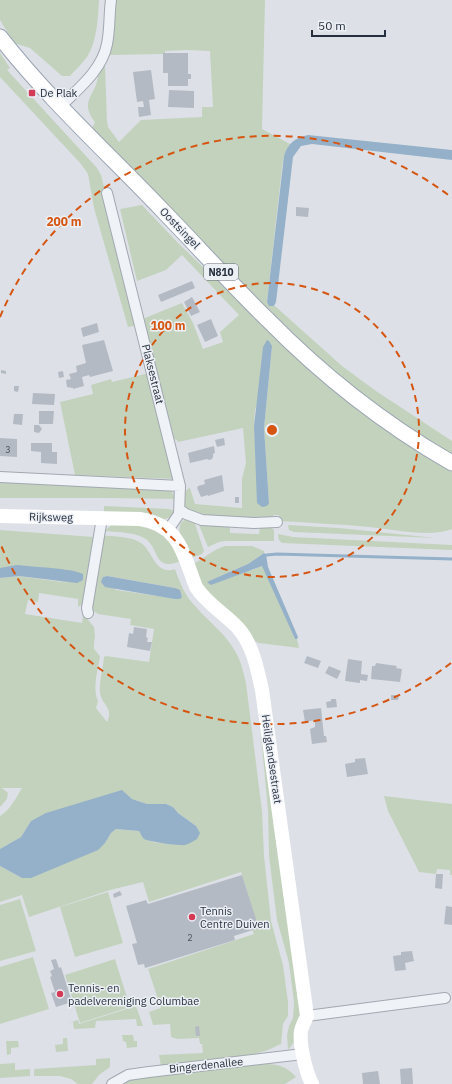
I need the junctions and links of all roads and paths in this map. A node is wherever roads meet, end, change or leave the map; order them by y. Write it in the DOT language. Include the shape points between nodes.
graph roads {
  1 [pos="111,0"];
  2 [pos="0,37"];
  3 [pos="0,44"];
  4 [pos="13,54"];
  5 [pos="61,106"];
  6 [pos="107,193"];
  7 [pos="452,463"];
  8 [pos="0,476"];
  9 [pos="180,486"];
  10 [pos="180,510"];
  11 [pos="0,516"];
  12 [pos="102,518"];
  13 [pos="277,522"];
  14 [pos="168,530"];
  15 [pos="88,613"];
  16 [pos="445,998"];
  17 [pos="307,1016"];
  18 [pos="303,1054"];
  19 [pos="112,1084"];
  20 [pos="312,1084"];
  1 -- 5 [label="street" via="107,44 103,58 87,80"];
  2 -- 4 [label="main road, Oostsingel / N810"];
  3 -- 4 [label="main road, Oostsingel / N810"];
  4 -- 5 [label="main road, Oostsingel / N810"];
  5 -- 7 [label="main road, Oostsingel / N810" via="267,320 302,353 378,416"];
  6 -- 9 [label="street, Plaksestraat"];
  8 -- 9 [label="street"];
  9 -- 10 [label="street, Plaksestraat"];
  10 -- 13 [label="street" via="202,520"];
  10 -- 14 [label="street"];
  11 -- 12 [label="street, Rijksweg"];
  12 -- 14 [label="street, Rijksweg" via="148,520"];
  12 -- 15 [label="street"];
  14 -- 17 [label="street, Heiliglandsestraat" via="178,540 196,586 206,600 238,628 248,642 257,665"];
  16 -- 17 [label="street"];
  17 -- 18 [label="street, Heiliglandsestraat" via="301,1031"];
  18 -- 19 [label="street, Bingerdenallee" via="128,1075"];
  18 -- 20 [label="street, Heiliglandsestraat"];
}
